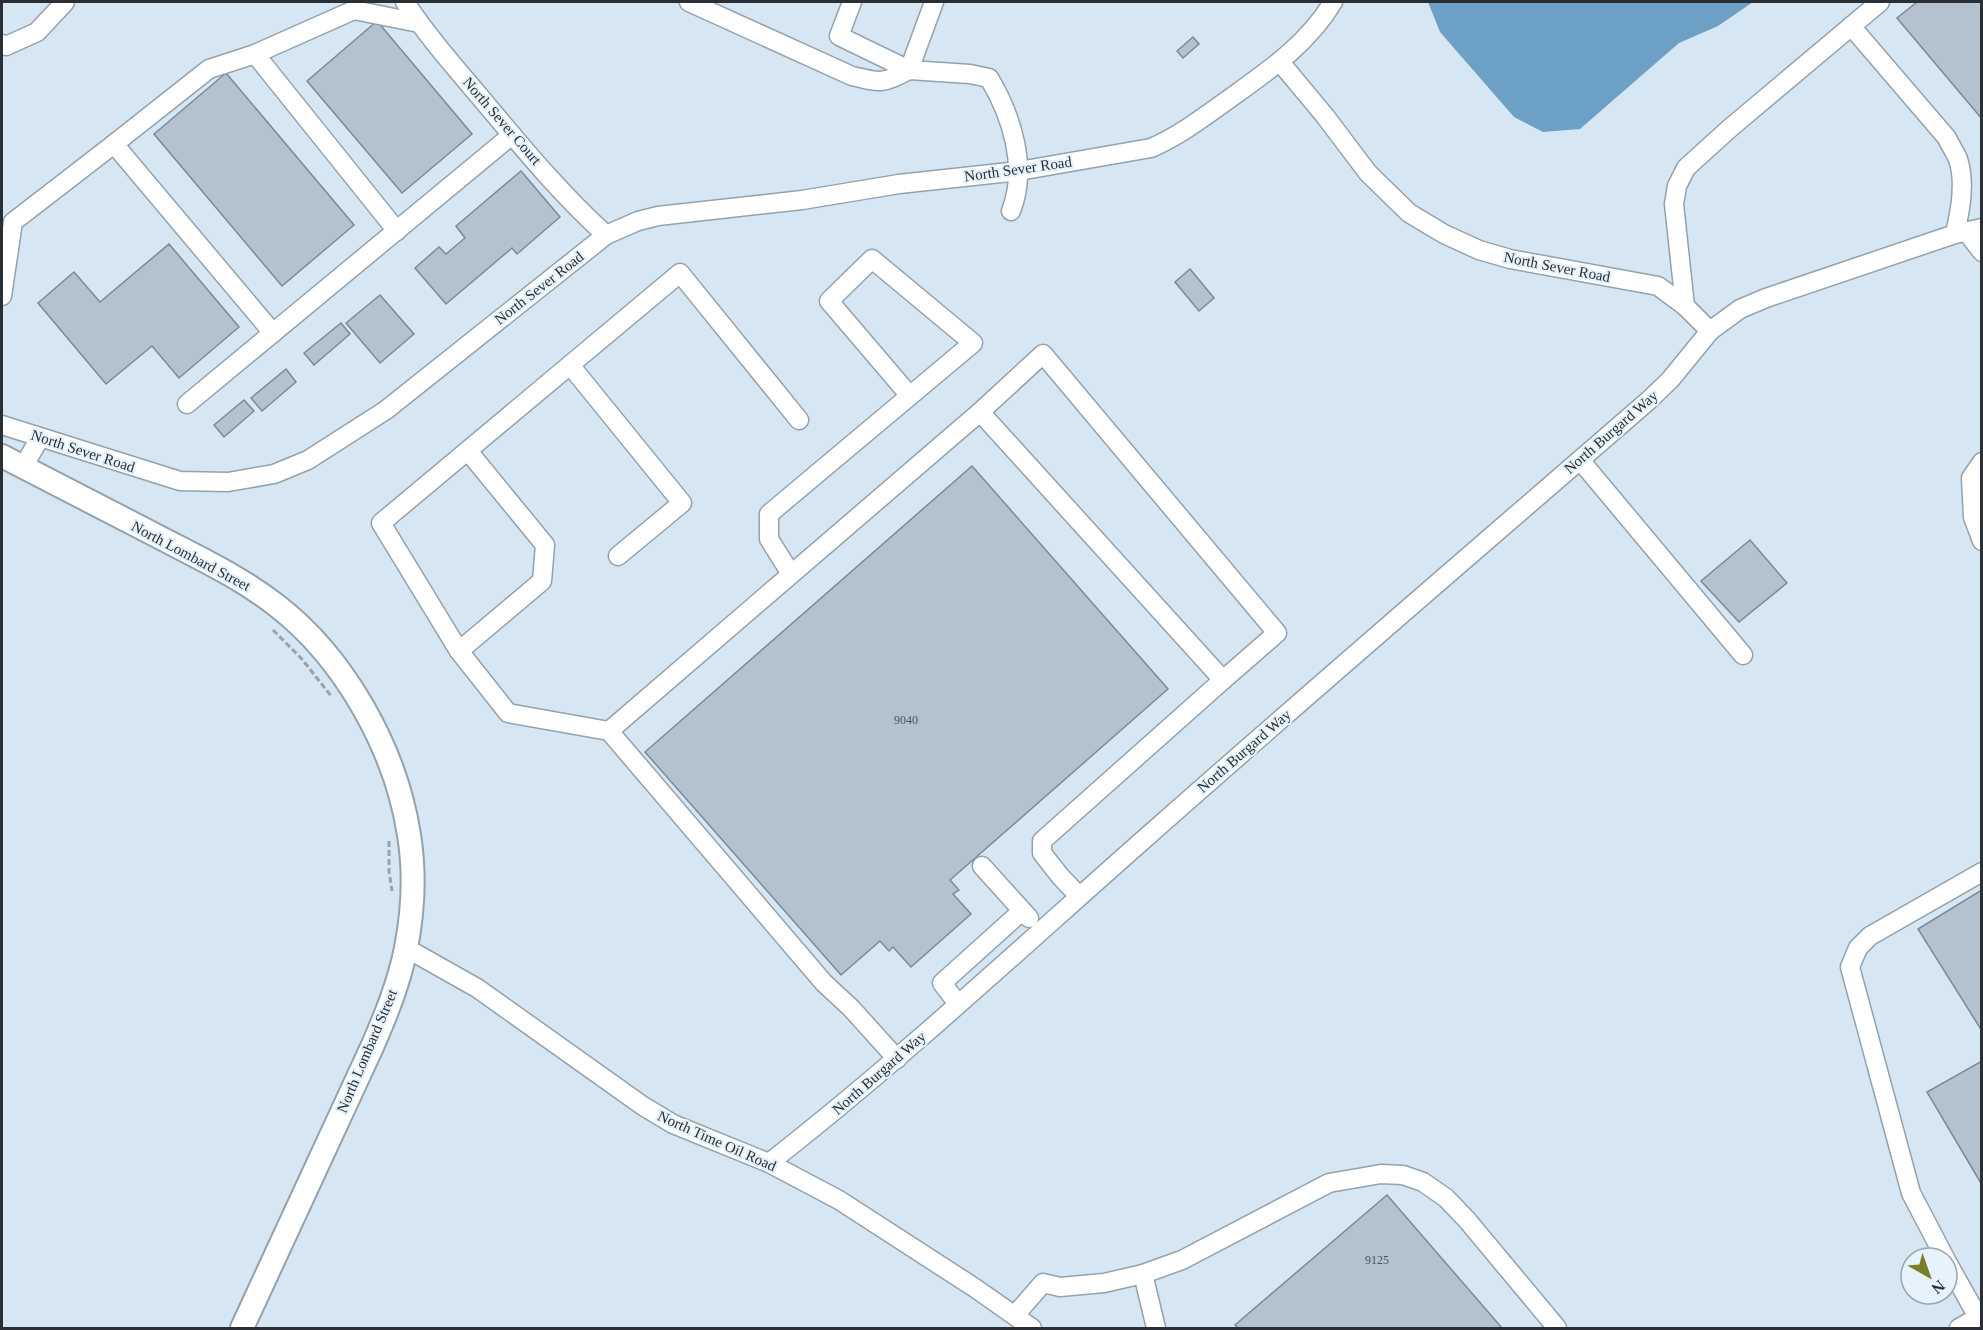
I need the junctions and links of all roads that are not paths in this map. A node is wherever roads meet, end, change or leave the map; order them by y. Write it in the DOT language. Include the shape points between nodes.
graph roads {
  1 [pos="65,2"];
  2 [pos="405,2"];
  3 [pos="689,2"];
  4 [pos="852,2"];
  5 [pos="934,2"];
  6 [pos="1334,2"];
  7 [pos="1880,2"];
  8 [pos="419,23"];
  9 [pos="1851,26"];
  10 [pos="2,44"];
  11 [pos="255,54"];
  12 [pos="1280,62"];
  13 [pos="909,69"];
  14 [pos="513,135"];
  15 [pos="114,144"];
  16 [pos="1019,171"];
  17 [pos="1011,211"];
  18 [pos="397,231"];
  19 [pos="1967,231"];
  20 [pos="606,235"];
  21 [pos="1982,252"];
  22 [pos="2,296"];
  23 [pos="1685,306"];
  24 [pos="1710,331"];
  25 [pos="273,333"];
  26 [pos="570,365"];
  27 [pos="910,396"];
  28 [pos="187,404"];
  29 [pos="980,412"];
  30 [pos="800,420"];
  31 [pos="2,425"];
  32 [pos="40,438"];
  33 [pos="468,451"];
  34 [pos="2,456"];
  35 [pos="1580,460"];
  36 [pos="1982,462"];
  37 [pos="23,467"];
  38 [pos="1982,541"];
  39 [pos="618,556"];
  40 [pos="791,574"];
  41 [pos="459,651"];
  42 [pos="1743,655"];
  43 [pos="1223,680"];
  44 [pos="609,731"];
  45 [pos="982,866"];
  46 [pos="1982,872"];
  47 [pos="1079,896"];
  48 [pos="1022,911"];
  49 [pos="1040,931"];
  50 [pos="406,948"];
  51 [pos="958,1004"];
  52 [pos="897,1059"];
  53 [pos="769,1163"];
  54 [pos="1939,1246"];
  55 [pos="1143,1274"];
  56 [pos="1959,1282"];
  57 [pos="1015,1315"];
  58 [pos="1980,1316"];
  59 [pos="242,1329"];
  60 [pos="1032,1329"];
  61 [pos="1156,1329"];
  62 [pos="1557,1329"];
  63 [pos="1959,1329"];
  1 -- 10 [label="street" via="37,33 6,46"];
  2 -- 8 [label="street, North Sever Court"];
  3 -- 13 [label="street" via="852,76 877,82"];
  4 -- 13 [label="street" via="839,36"];
  5 -- 13 [label="street"];
  6 -- 12 [label="street" via="1315,28"];
  7 -- 9 [label="street"];
  8 -- 11 [label="street" via="354,10"];
  8 -- 14 [label="street, North Sever Court"];
  9 -- 19 [label="street" via="1947,138 1958,160 1961,210"];
  9 -- 23 [label="street" via="1686,168 1674,204"];
  11 -- 15 [label="street" via="209,69"];
  11 -- 18 [label="street"];
  12 -- 16 [label="street, North Sever Road" via="1168,141 1150,148"];
  12 -- 23 [label="street, North Sever Road" via="1374,180 1409,213 1435,229 1479,250 1510,259 1658,286"];
  13 -- 16 [label="street" via="989,78 1008,119"];
  14 -- 18 [label="street"];
  14 -- 20 [label="street, North Sever Court"];
  15 -- 22 [label="street" via="13,222"];
  15 -- 25 [label="street"];
  16 -- 17 [label="street"];
  16 -- 20 [label="street, North Sever Road" via="658,216"];
  18 -- 25 [label="street"];
  19 -- 21 [label="street"];
  19 -- 24 [label="street" via="1766,298 1740,309"];
  20 -- 32 [label="street, North Sever Road" via="386,410 308,460 274,474 228,483 180,481"];
  23 -- 24 [label="street, North Sever Road"];
  24 -- 35 [label="street, North Burgard Way" via="1665,384"];
  25 -- 28 [label="street"];
  26 -- 30 [label="street" via="680,273"];
  26 -- 33 [label="street"];
  26 -- 39 [label="street" via="682,503"];
  27 -- 27 [label="street" via="973,343 872,259 829,301"];
  27 -- 40 [label="street" via="769,514 769,539"];
  29 -- 40 [label="street"];
  29 -- 43 [label="street"];
  29 -- 43 [label="street" via="1043,354 1277,633"];
  31 -- 32 [label="street, North Sever Road"];
  32 -- 37 [label="street"];
  33 -- 41 [label="street" via="381,523"];
  33 -- 41 [label="street" via="545,546 542,581"];
  34 -- 37 [label="main road, North Lombard Street"];
  35 -- 42 [label="street"];
  35 -- 47 [label="street, North Burgard Way"];
  36 -- 38 [label="street" via="1971,478 1973,517"];
  37 -- 50 [label="main road, North Lombard Street" via="227,572 278,606 330,657 376,734 405,811 412,880"];
  40 -- 44 [label="street"];
  41 -- 44 [label="street" via="508,713"];
  43 -- 47 [label="street" via="1042,841 1042,853"];
  44 -- 52 [label="street" via="824,983"];
  45 -- 48 [label="street"];
  46 -- 54 [label="street" via="1870,936 1858,948 1850,967 1911,1193"];
  47 -- 49 [label="street, North Burgard Way"];
  48 -- 49 [label="street"];
  48 -- 51 [label="street" via="942,983"];
  49 -- 51 [label="street, North Burgard Way"];
  50 -- 53 [label="street, North Time Oil Road" via="477,988 673,1124"];
  50 -- 59 [label="main road, North Lombard Street" via="387,1011"];
  51 -- 52 [label="street, North Burgard Way"];
  52 -- 53 [label="street, North Burgard Way"];
  53 -- 57 [label="street, North Time Oil Road" via="896,1235"];
  55 -- 57 [label="street" via="1060,1287 1043,1283"];
  55 -- 61 [label="street"];
  55 -- 62 [label="street" via="1182,1260 1329,1183 1381,1174 1403,1175 1423,1182 1446,1198"];
  56 -- 58 [label="street"];
  57 -- 60 [label="street, North Time Oil Road"];
  58 -- 63 [label="street"];
}
